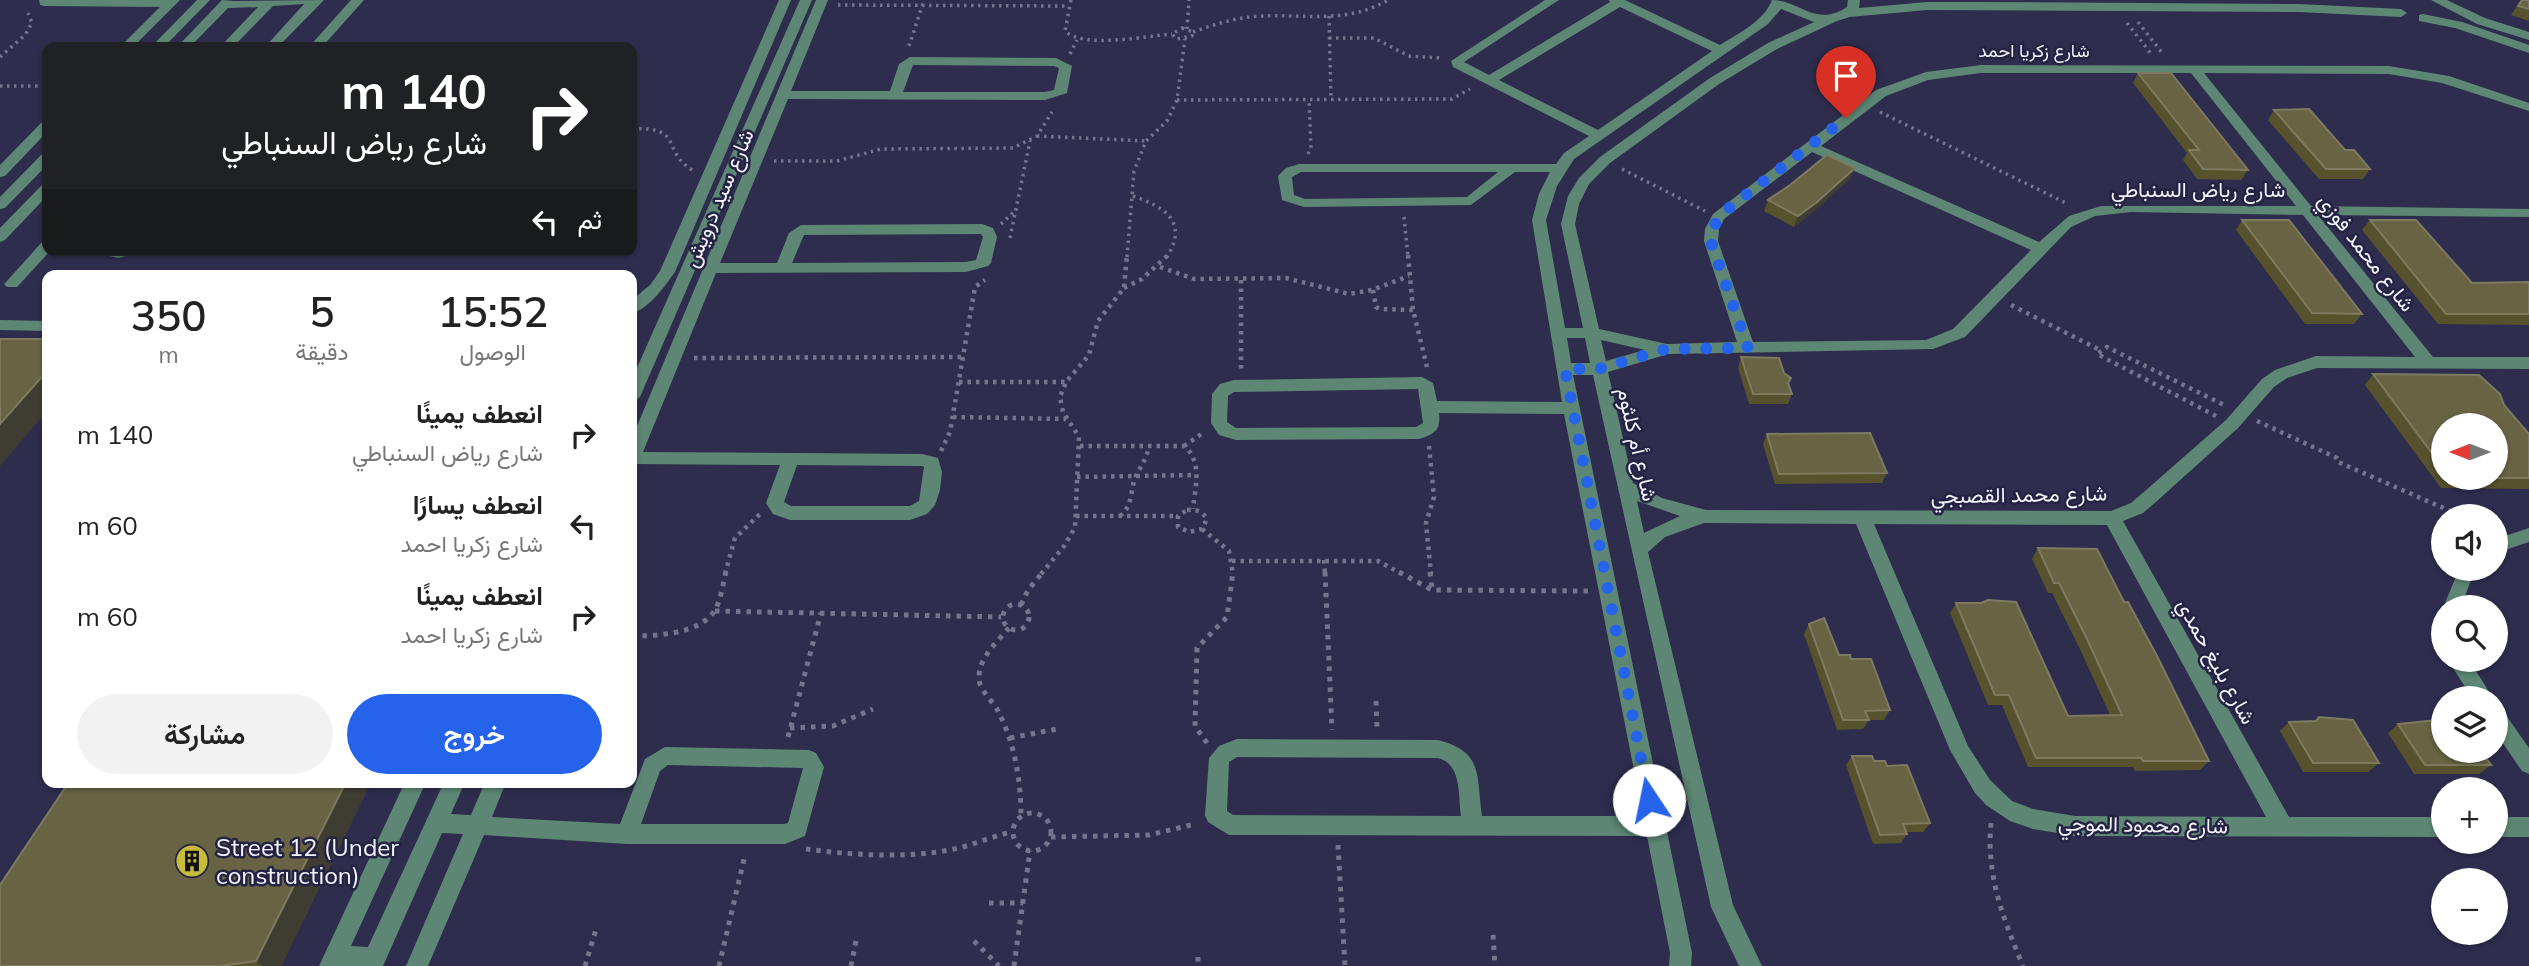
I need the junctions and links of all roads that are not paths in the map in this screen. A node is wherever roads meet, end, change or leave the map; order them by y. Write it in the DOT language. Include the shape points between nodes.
graph roads {
  1 [pos="204,0"];
  2 [pos="317,0"];
  3 [pos="358,0"];
  4 [pos="785,0"];
  5 [pos="1553,0"];
  6 [pos="1778,0"];
  7 [pos="1854,0"];
  8 [pos="2379,0"];
  9 [pos="2437,0"];
  10 [pos="288,1"];
  11 [pos="1617,1"];
  12 [pos="44,2"];
  13 [pos="172,2"];
  14 [pos="270,2"];
  15 [pos="816,2"];
  16 [pos="227,3"];
  17 [pos="2401,13"];
  18 [pos="1841,15"];
  19 [pos="2423,18"];
  20 [pos="2529,36"];
  21 [pos="131,42"];
  22 [pos="162,42"];
  23 [pos="188,42"];
  24 [pos="231,42"];
  25 [pos="276,42"];
  26 [pos="320,42"];
  27 [pos="2529,49"];
  28 [pos="1722,51"];
  29 [pos="2196,70"];
  30 [pos="1488,79"];
  31 [pos="783,95"];
  32 [pos="895,95"];
  33 [pos="2529,107"];
  34 [pos="42,130"];
  35 [pos="1598,135"];
  36 [pos="1810,146"];
  37 [pos="42,162"];
  38 [pos="733,162"];
  39 [pos="755,162"];
  40 [pos="1512,168"];
  41 [pos="1558,168"];
  42 [pos="1,172"];
  43 [pos="42,193"];
  44 [pos="3,201"];
  45 [pos="2307,210"];
  46 [pos="2529,213"];
  47 [pos="0,237"];
  48 [pos="2040,248"];
  49 [pos="42,251"];
  50 [pos="710,268"];
  51 [pos="782,268"];
  52 [pos="12,284"];
  53 [pos="637,304"];
  54 [pos="3,325"];
  55 [pos="42,326"];
  56 [pos="1558,333"];
  57 [pos="1591,333"];
  58 [pos="1748,348"];
  59 [pos="1667,349"];
  60 [pos="650,358"];
  61 [pos="673,358"];
  62 [pos="2428,362"];
  63 [pos="2529,363"];
  64 [pos="1565,369"];
  65 [pos="1598,369"];
  66 [pos="637,386"];
  67 [pos="1431,407"];
  68 [pos="1571,408"];
  69 [pos="637,446"];
  70 [pos="637,458"];
  71 [pos="791,459"];
  72 [pos="1625,486"];
  73 [pos="1706,517"];
  74 [pos="1862,517"];
  75 [pos="2112,518"];
  76 [pos="2529,535"];
  77 [pos="2508,542"];
  78 [pos="1639,551"];
  79 [pos="2508,734"];
  80 [pos="2529,765"];
  81 [pos="413,788"];
  82 [pos="452,788"];
  83 [pos="493,788"];
  84 [pos="436,823"];
  85 [pos="478,824"];
  86 [pos="1473,825"];
  87 [pos="2282,825"];
  88 [pos="1654,826"];
  89 [pos="2431,827"];
  90 [pos="2508,827"];
  91 [pos="2529,827"];
  92 [pos="627,834"];
  93 [pos="332,961"];
  94 [pos="372,962"];
  95 [pos="417,966"];
  96 [pos="1680,966"];
  97 [pos="1751,966"];
  1 -- 22 [label="street"];
  2 -- 10 [label="street"];
  2 -- 25 [label="street"];
  3 -- 26 [label="street"];
  4 -- 53 [label="street, شارع سيد درويش" via="662,281"];
  5 -- 30 [label="street" via="1459,57 1458,64"];
  6 -- 18 [label="street" via="1800,14"];
  6 -- 28 [label="street" via="1764,21"];
  7 -- 18 [label="street" via="1853,9"];
  8 -- 17 [label="street"];
  9 -- 19 [label="street" via="2443,13"];
  9 -- 20 [label="street"];
  10 -- 14 [label="street"];
  11 -- 28 [label="street"];
  11 -- 30 [label="street"];
  12 -- 13 [label="street"];
  13 -- 21 [label="street"];
  14 -- 16 [label="street"];
  14 -- 24 [label="street"];
  15 -- 31 [label="street"];
  15 -- 38 [label="street, شارع سيد درويش"];
  16 -- 23 [label="street"];
  17 -- 18 [label="street, شارع أم كلثوم" via="1927,6"];
  17 -- 19 [label="street"];
  18 -- 57 [label="street, شارع أم كلثوم" via="1754,55 1589,173 1570,206 1568,225"];
  19 -- 27 [label="street"];
  28 -- 35 [label="street"];
  29 -- 33 [label="street, شارع زكريا احمد" via="2407,71"];
  29 -- 36 [label="street, شارع زكريا احمد" via="1953,71 1902,83 1864,104"];
  29 -- 45 [label="street, شارع محمد فوزي"];
  30 -- 35 [label="street"];
  31 -- 32 [label="street"];
  31 -- 39 [label="street"];
  32 -- 32 [label="street" via="910,61 1066,66 1060,93 1053,95"];
  34 -- 42 [label="street"];
  35 -- 41 [label="street"];
  36 -- 48 [label="street"];
  36 -- 58 [label="street, شارع زكريا احمد" via="1718,217 1712,229 1711,242"];
  37 -- 44 [label="street"];
  38 -- 39 [label="street"];
  38 -- 60 [label="street, شارع سيد درويش"];
  39 -- 50 [label="street"];
  40 -- 40 [label="street" via="1471,201 1293,201 1287,197 1285,176 1299,168"];
  40 -- 41 [label="street"];
  41 -- 56 [label="street" via="1545,193 1539,220"];
  42 -- 44 [label="street" via="7,180"];
  43 -- 47 [label="street"];
  45 -- 46 [label="street, شارع رياض السنباطي"];
  45 -- 48 [label="street, شارع رياض السنباطي" via="2131,208 2086,212 2069,220"];
  45 -- 62 [label="street, شارع محمد فوزي"];
  48 -- 58 [label="street, شارع رياض السنباطي" via="1959,333 1927,345"];
  49 -- 52 [label="street"];
  50 -- 51 [label="street"];
  50 -- 61 [label="street"];
  51 -- 51 [label="street" via="977,267 983,263 990,237 982,229 801,230"];
  54 -- 55 [label="street"];
  56 -- 57 [label="street, شارع رياض السنباطي"];
  56 -- 64 [label="street"];
  57 -- 59 [label="street, شارع رياض السنباطي"];
  57 -- 65 [label="street, شارع أم كلثوم"];
  58 -- 59 [label="street, شارع رياض السنباطي"];
  59 -- 65 [label="street, شارع رياض السنباطي"];
  60 -- 61 [label="street"];
  60 -- 66 [label="street, شارع سيد درويش"];
  61 -- 69 [label="street"];
  62 -- 63 [label="street, شارع محمد القصبجي"];
  62 -- 75 [label="street, شارع محمد القصبجي" via="2316,362 2296,367 2268,383 2237,419 2137,508"];
  64 -- 65 [label="street, شارع رياض السنباطي"];
  64 -- 68 [label="street"];
  65 -- 72 [label="street, شارع أم كلثوم"];
  67 -- 67 [label="street" via="1422,383 1241,386 1220,394 1219,424 1225,432 1236,434 1406,433 1432,426"];
  67 -- 68 [label="street"];
  68 -- 88 [label="street"];
  70 -- 71 [label="street"];
  71 -- 71 [label="street" via="775,503 790,513 910,513 927,505 932,463"];
  72 -- 73 [label="street, شارع محمد القصبجي" via="1657,503"];
  72 -- 78 [label="street, شارع أم كلثوم"];
  73 -- 74 [label="street, شارع محمد القصبجي"];
  73 -- 78 [label="street, شارع محمد القصبجي" via="1657,532"];
  74 -- 75 [label="street, شارع محمد القصبجي"];
  74 -- 87 [label="street, شارع محمود الموجي" via="1960,750 1994,803 2029,818 2075,826"];
  75 -- 87 [label="street, شارع بليغ حمدي"];
  76 -- 77 [label="street"];
  78 -- 97 [label="street, شارع أم كلثوم" via="1723,907"];
  79 -- 80 [label="street"];
  81 -- 93 [label="street"];
  82 -- 84 [label="street"];
  83 -- 85 [label="street"];
  84 -- 85 [label="street"];
  84 -- 94 [label="street"];
  85 -- 92 [label="street"];
  85 -- 95 [label="street"];
  86 -- 86 [label="street" via="1464,763 1454,753 1438,749 1237,748 1219,758 1216,815 1229,825"];
  86 -- 88 [label="street"];
  87 -- 89 [label="street, شارع محمود الموجي"];
  88 -- 96 [label="street"];
  90 -- 91 [label="street"];
  92 -- 92 [label="street" via="652,765 665,756 782,758 809,760 814,766 797,829 790,833"];
  93 -- 94 [label="street"];
}
